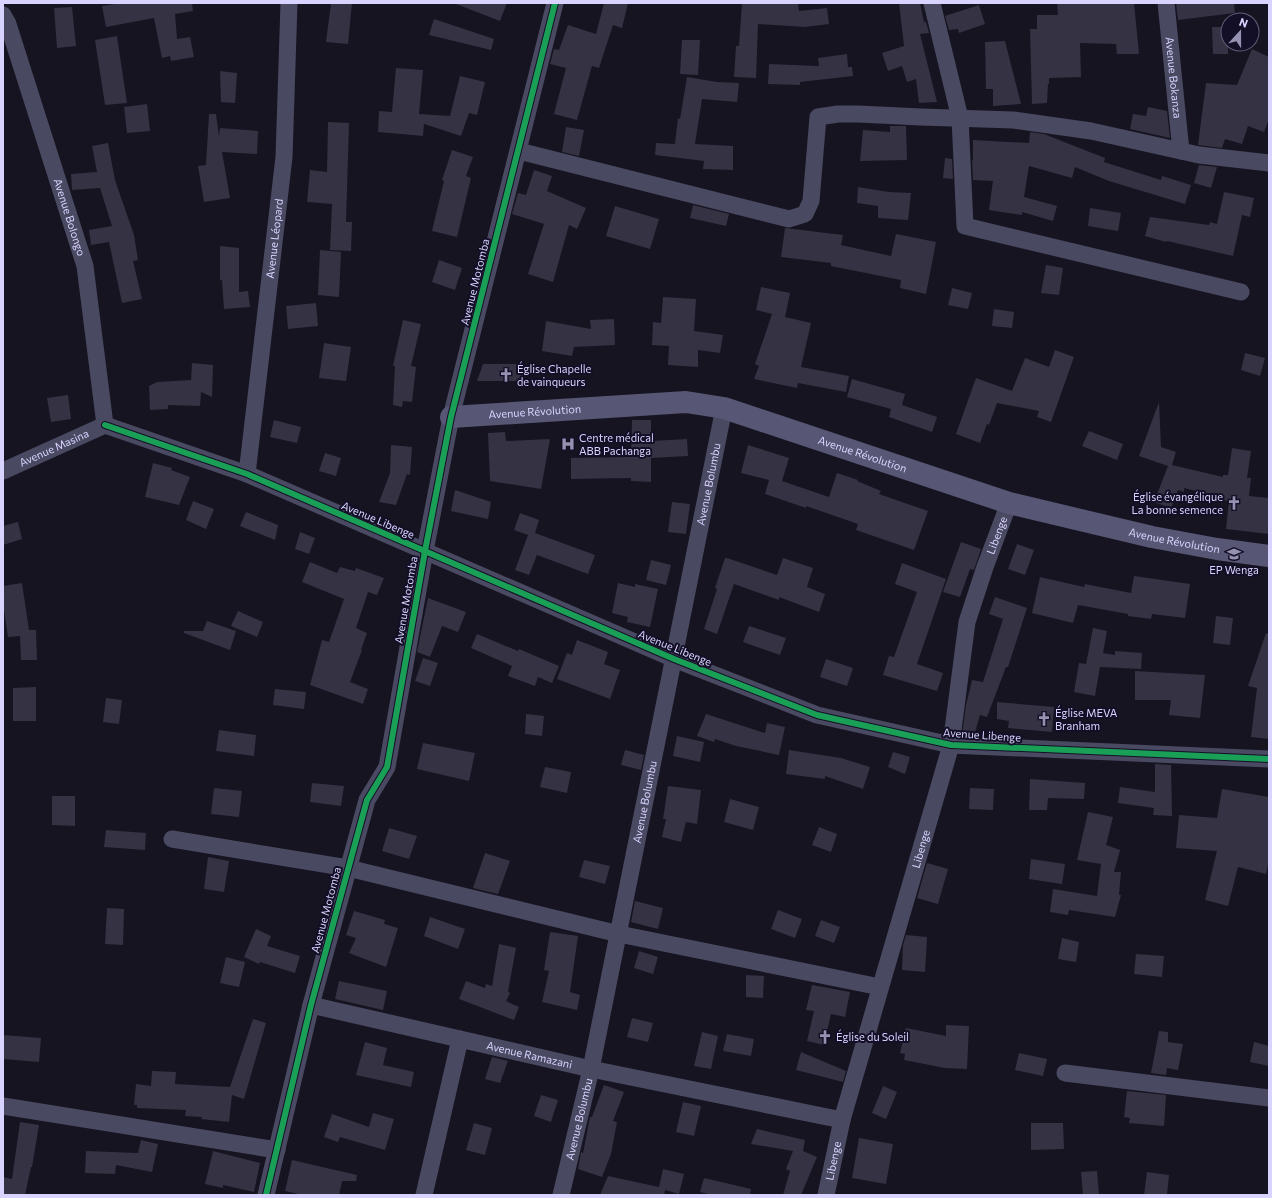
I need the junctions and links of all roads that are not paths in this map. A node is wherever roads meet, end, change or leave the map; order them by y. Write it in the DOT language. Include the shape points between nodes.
graph roads {
  1 [pos="289,3"];
  2 [pos="555,3"];
  3 [pos="932,3"];
  4 [pos="1166,3"];
  5 [pos="3,15"];
  6 [pos="960,118"];
  7 [pos="518,151"];
  8 [pos="1182,151"];
  9 [pos="1269,163"];
  10 [pos="1241,292"];
  11 [pos="724,408"];
  12 [pos="451,417"];
  13 [pos="104,426"];
  14 [pos="3,471"];
  15 [pos="247,474"];
  16 [pos="1009,503"];
  17 [pos="425,551"];
  18 [pos="1269,556"];
  19 [pos="674,659"];
  20 [pos="951,745"];
  21 [pos="1269,759"];
  22 [pos="172,839"];
  23 [pos="348,868"];
  24 [pos="618,934"];
  25 [pos="880,988"];
  26 [pos="311,1005"];
  27 [pos="460,1039"];
  28 [pos="591,1069"];
  29 [pos="1065,1073"];
  30 [pos="1269,1098"];
  31 [pos="3,1106"];
  32 [pos="842,1120"];
  33 [pos="277,1150"];
  34 [pos="266,1195"];
  35 [pos="424,1195"];
  36 [pos="561,1195"];
  37 [pos="826,1195"];
  1 -- 15 [label="street, Avenue Léopard" via="284,157"];
  2 -- 7 [label="street, Avenue Motomba"];
  3 -- 6 [label="street"];
  4 -- 8 [label="street, Avenue Bokanza"];
  5 -- 13 [label="street, Avenue Bolongo" via="85,266"];
  6 -- 7 [label="street" via="858,114 818,117 812,201 805,214 789,220"];
  6 -- 8 [label="street" via="1013,120 1091,132"];
  6 -- 10 [label="street" via="965,226"];
  7 -- 12 [label="street, Avenue Motomba"];
  8 -- 9 [label="street"];
  11 -- 12 [label="street, Avenue Révolution" via="686,402"];
  11 -- 16 [label="street, Avenue Révolution"];
  11 -- 19 [label="street, Avenue Bolumbu"];
  12 -- 17 [label="street, Avenue Motomba"];
  13 -- 14 [label="street, Avenue Masina"];
  13 -- 15 [label="street, Avenue Libenge"];
  15 -- 17 [label="street, Avenue Libenge"];
  16 -- 18 [label="street, Avenue Révolution" via="1152,537"];
  16 -- 20 [label="street, Libenge" via="984,567 967,622"];
  17 -- 19 [label="street, Avenue Libenge"];
  17 -- 23 [label="street, Avenue Motomba" via="387,767 367,800"];
  19 -- 20 [label="street, Avenue Libenge" via="817,715"];
  19 -- 24 [label="street, Avenue Bolumbu"];
  20 -- 21 [label="street, Avenue Libenge"];
  20 -- 25 [label="street, Libenge"];
  22 -- 23 [label="street"];
  23 -- 24 [label="street"];
  23 -- 26 [label="street, Avenue Motomba"];
  24 -- 25 [label="street"];
  24 -- 28 [label="street, Avenue Bolumbu"];
  25 -- 32 [label="street, Libenge"];
  26 -- 27 [label="street, Avenue Ramazani"];
  26 -- 33 [label="street, Avenue Motomba"];
  27 -- 28 [label="street, Avenue Ramazani"];
  27 -- 35 [label="street"];
  28 -- 32 [label="street, Avenue Ramazani"];
  28 -- 36 [label="street, Avenue Bolumbu"];
  29 -- 30 [label="street"];
  31 -- 33 [label="street"];
  32 -- 37 [label="street, Libenge"];
  33 -- 34 [label="street, Avenue Motomba"];
}
